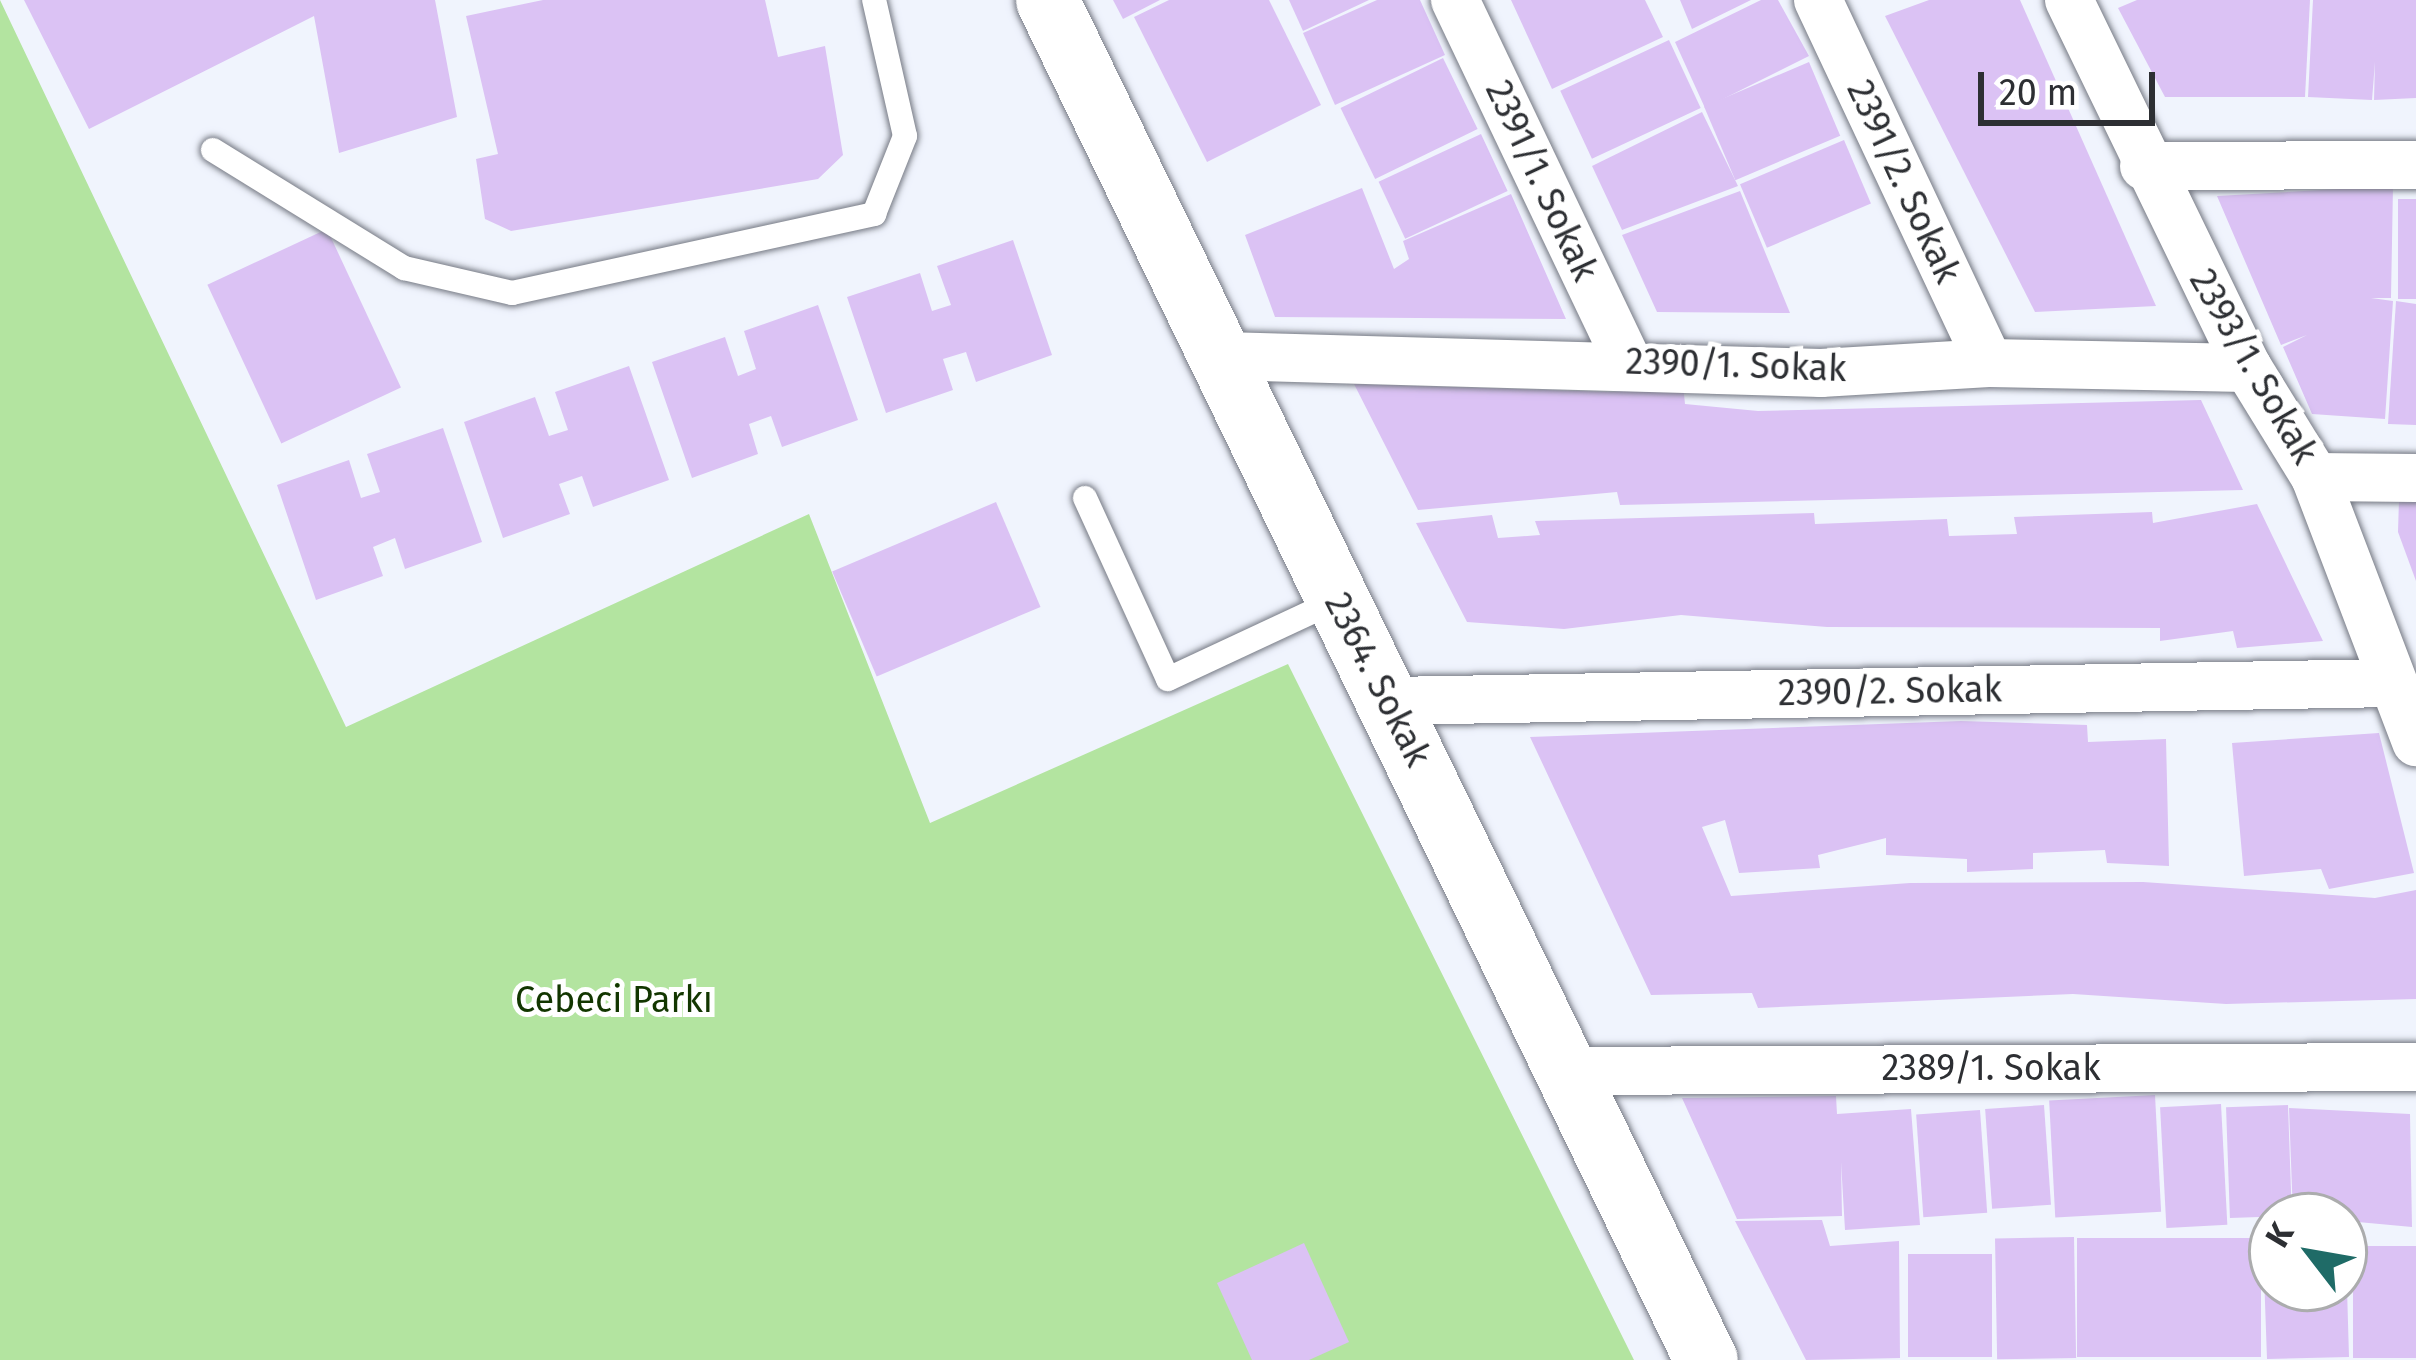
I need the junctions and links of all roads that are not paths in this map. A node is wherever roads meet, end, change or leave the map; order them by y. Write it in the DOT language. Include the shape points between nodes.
graph roads {
  1 [pos="874,0"];
  2 [pos="1047,0"];
  3 [pos="1455,0"];
  4 [pos="1818,0"];
  5 [pos="2069,0"];
  6 [pos="213,150"];
  7 [pos="2416,165"];
  8 [pos="2144,166"];
  9 [pos="1224,356"];
  10 [pos="1628,363"];
  11 [pos="1989,363"];
  12 [pos="2248,368"];
  13 [pos="2315,477"];
  14 [pos="2416,478"];
  15 [pos="1084,498"];
  16 [pos="1335,601"];
  17 [pos="2389,683"];
  18 [pos="1391,701"];
  19 [pos="2416,742"];
  20 [pos="2416,1067"];
  21 [pos="1566,1071"];
  22 [pos="1706,1360"];
  1 -- 6 [label="lane" via="904,136 874,214 512,293 404,268"];
  2 -- 9 [label="street, 2364. Sokak"];
  3 -- 10 [label="street, 2391/1. Sokak"];
  4 -- 11 [label="street, 2391/2. Sokak"];
  5 -- 8 [label="street, 2393/1. Sokak"];
  7 -- 8 [label="street"];
  8 -- 12 [label="street, 2393/1. Sokak"];
  9 -- 10 [label="street, 2390/1. Sokak"];
  9 -- 16 [label="street, 2364. Sokak"];
  10 -- 11 [label="street, 2390/1. Sokak" via="1821,373"];
  11 -- 12 [label="street, 2390/1. Sokak"];
  12 -- 13 [label="street, 2393/1. Sokak"];
  13 -- 14 [label="street"];
  13 -- 17 [label="street, 2393/1. Sokak"];
  15 -- 16 [label="lane" via="1168,679"];
  16 -- 18 [label="street, 2364. Sokak"];
  17 -- 18 [label="street, 2390/2. Sokak"];
  17 -- 19 [label="street, 2393/1. Sokak"];
  18 -- 21 [label="street, 2364. Sokak"];
  20 -- 21 [label="street, 2389/1. Sokak"];
  21 -- 22 [label="street, 2364. Sokak"];
}
